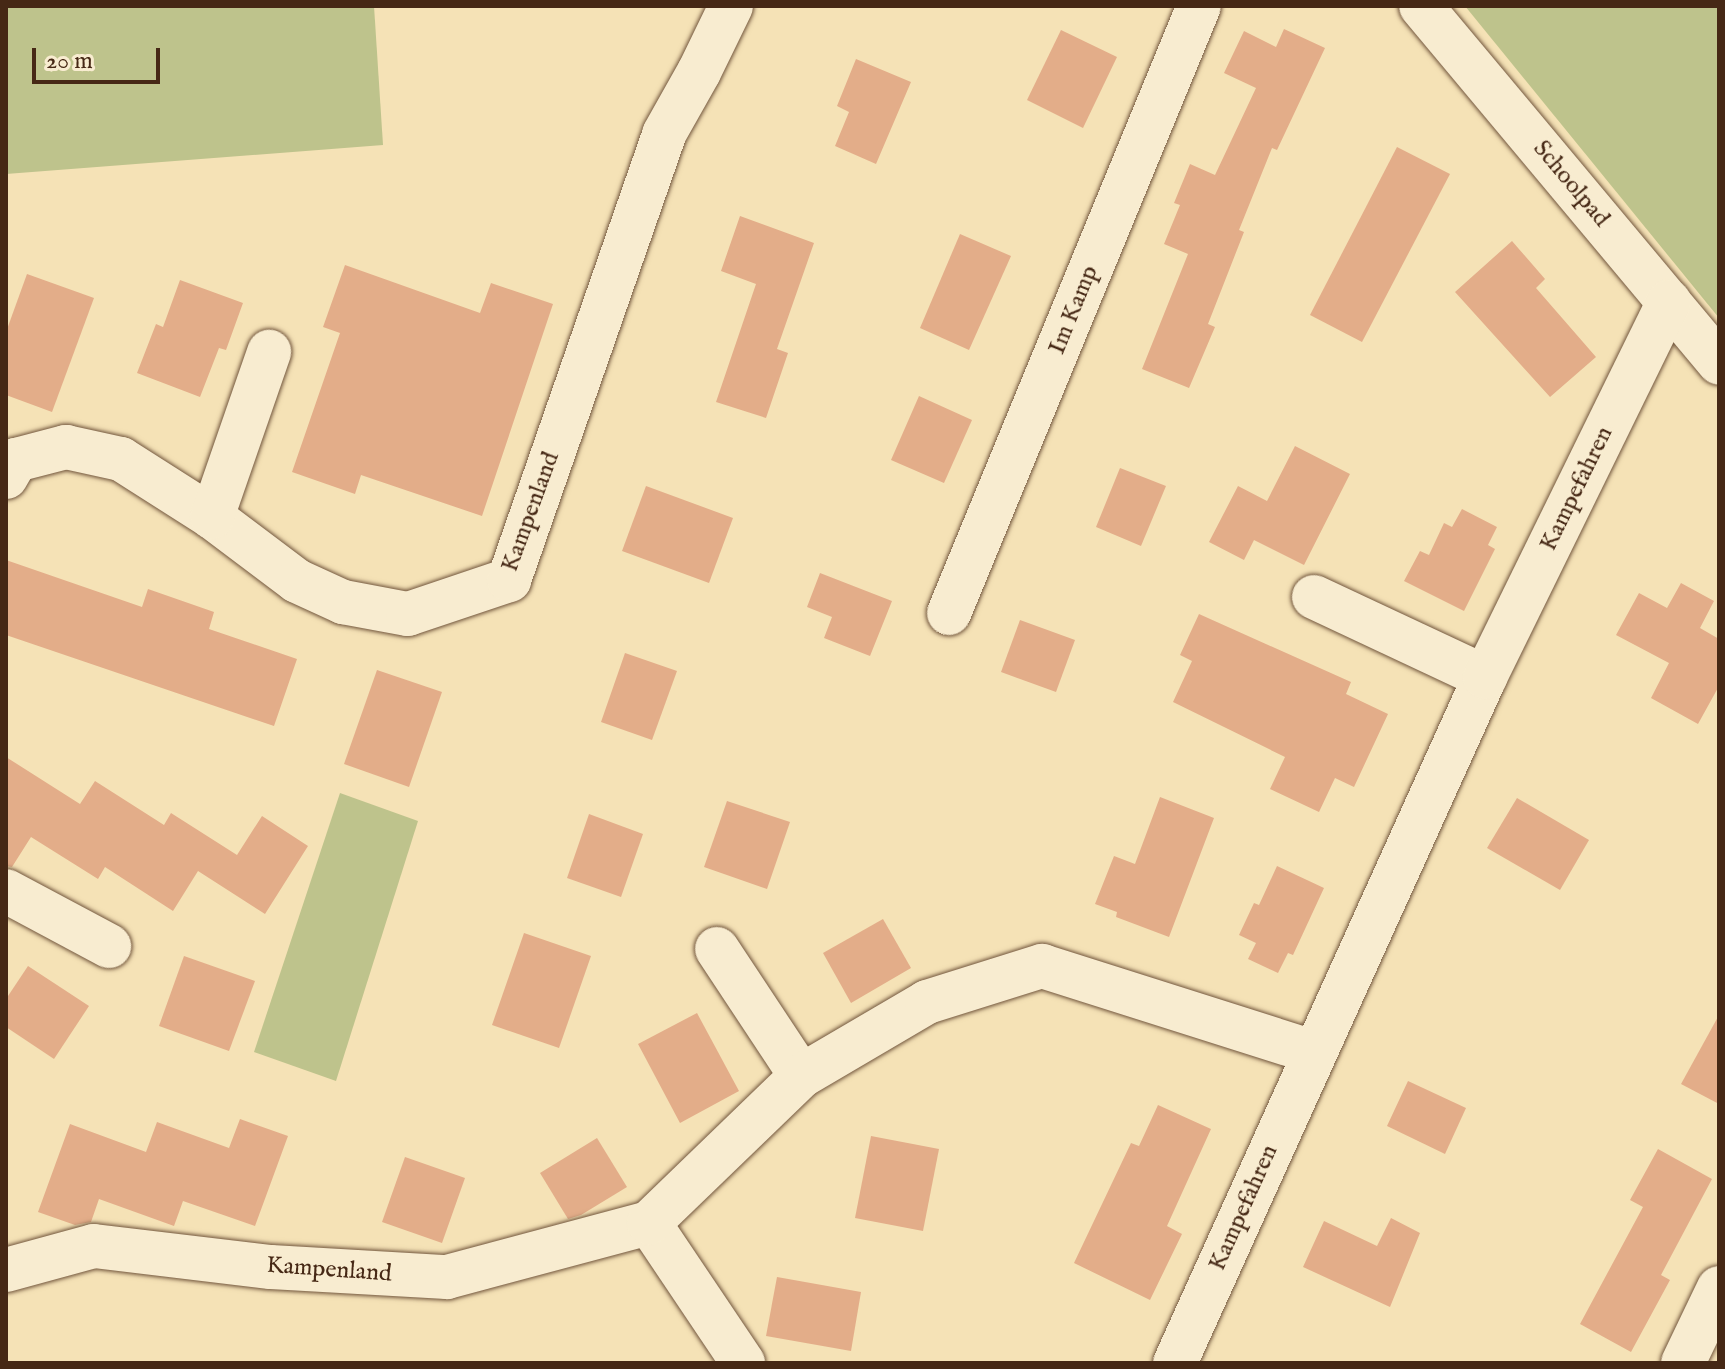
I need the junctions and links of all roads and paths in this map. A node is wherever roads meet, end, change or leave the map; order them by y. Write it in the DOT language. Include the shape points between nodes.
graph roads {
  1 [pos="731,6"];
  2 [pos="1199,6"];
  3 [pos="1421,6"];
  4 [pos="1669,302"];
  5 [pos="269,352"];
  6 [pos="1719,363"];
  7 [pos="6,477"];
  8 [pos="212,517"];
  9 [pos="1314,597"];
  10 [pos="949,613"];
  11 [pos="1485,677"];
  12 [pos="6,891"];
  13 [pos="109,946"];
  14 [pos="717,949"];
  15 [pos="1313,1052"];
  16 [pos="801,1076"];
  17 [pos="649,1223"];
  18 [pos="6,1270"];
  19 [pos="1719,1288"];
  20 [pos="743,1363"];
  21 [pos="1175,1363"];
  22 [pos="1683,1363"];
  1 -- 8 [label="street, Kampenland" via="664,134 509,580 408,614 343,602 297,581"];
  2 -- 10 [label="street, Im Kamp"];
  3 -- 4 [label="street, Schoolpad"];
  4 -- 6 [label="street, Schoolpad"];
  4 -- 11 [label="street, Kampefahren"];
  5 -- 8 [label="street"];
  7 -- 8 [label="street, Kampenland" via="16,460 66,447 121,459"];
  9 -- 11 [label="street"];
  11 -- 15 [label="street, Kampefahren"];
  12 -- 13 [label="street"];
  14 -- 16 [label="street"];
  15 -- 16 [label="street, Kampenland" via="1042,966 927,1002"];
  15 -- 21 [label="street, Kampefahren"];
  16 -- 17 [label="street, Kampenland"];
  17 -- 18 [label="street, Kampenland" via="447,1277 271,1267 94,1246"];
  17 -- 20 [label="street"];
  19 -- 22 [label="street"];
}
